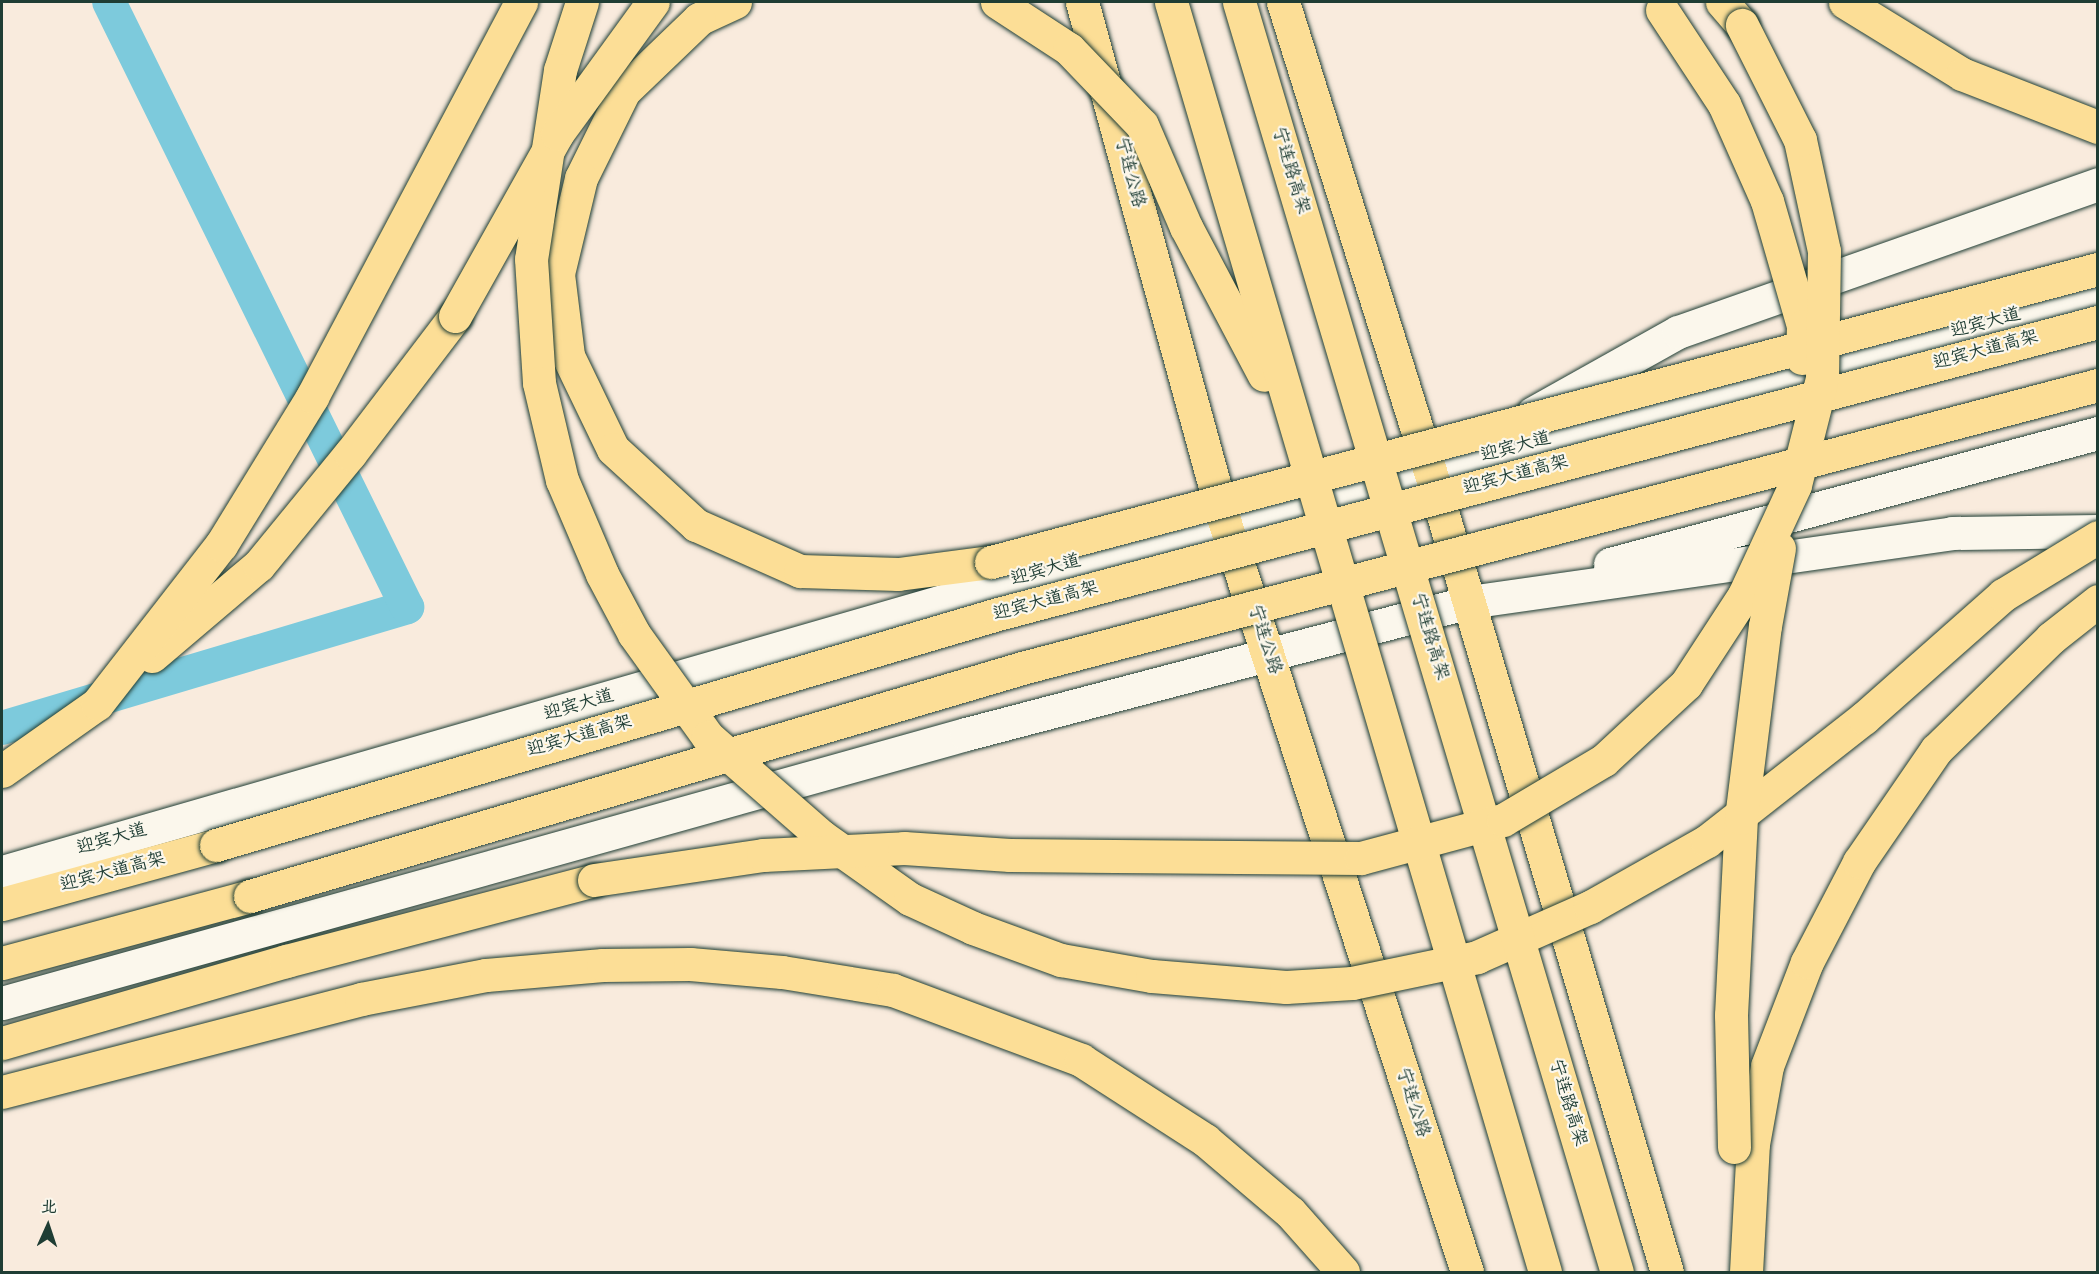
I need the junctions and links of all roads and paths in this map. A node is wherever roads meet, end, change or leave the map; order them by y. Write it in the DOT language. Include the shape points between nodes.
graph roads {
  1 [pos="521,2"];
  2 [pos="582,2"];
  3 [pos="652,2"];
  4 [pos="735,2"];
  5 [pos="997,2"];
  6 [pos="1082,2"];
  7 [pos="1171,2"];
  8 [pos="1239,2"];
  9 [pos="1283,2"];
  10 [pos="1654,2"];
  11 [pos="1722,2"];
  12 [pos="1845,2"];
  13 [pos="2097,127"];
  14 [pos="2097,184"];
  15 [pos="2097,269"];
  16 [pos="2097,295"];
  17 [pos="2097,322"];
  18 [pos="2097,385"];
  19 [pos="2097,433"];
  20 [pos="1298,440"];
  21 [pos="1430,471"];
  22 [pos="1224,520"];
  23 [pos="2097,531"];
  24 [pos="2097,537"];
  25 [pos="2097,601"];
  26 [pos="1469,602"];
  27 [pos="1269,655"];
  28 [pos="97,704"];
  29 [pos="2,771"];
  30 [pos="2,872"];
  31 [pos="2,904"];
  32 [pos="2,963"];
  33 [pos="2,1003"];
  34 [pos="2,1042"];
  35 [pos="2,1092"];
  36 [pos="1744,1145"];
  37 [pos="1343,1272"];
  38 [pos="1467,1272"];
  39 [pos="1545,1272"];
  40 [pos="1617,1272"];
  41 [pos="1667,1272"];
  42 [pos="1744,1272"];
  1 -- 28 [label="main road" via="312,397 222,545"];
  2 -- 24 [label="main road, bridge" via="560,70 531,259 539,383 562,480 602,574 634,634 708,737 821,836 910,899 973,928 1061,960 1152,976 1286,987 1352,983 1477,957 1590,907 1707,841 1863,718 2003,595"];
  3 -- 28 [label="main road, bridge" via="557,134 455,316 350,454 259,565"];
  4 -- 15 [label="main road, bridge" via="699,19 624,91 581,178 558,274 568,356 613,449 696,525 800,571 898,574 991,562"];
  5 -- 20 [label="main road, bridge" via="1069,48 1142,125 1186,227"];
  6 -- 22 [label="main road, 宁连公路"];
  7 -- 20 [label="main road, bridge"];
  8 -- 40 [label="main road, 宁连路高架, bridge"];
  9 -- 21 [label="main road"];
  10 -- 36 [label="main road, bridge" via="1724,104 1767,201 1803,326 1800,431 1765,626 1741,818 1731,1015"];
  11 -- 34 [label="main road, bridge" via="1742,25 1800,140 1824,251 1822,378 1795,485 1744,595 1686,684 1594,766 1503,820 1361,858 1010,855 904,848 763,855 594,880 286,961"];
  12 -- 13 [label="main road" via="1962,74"];
  14 -- 21 [label="main road" via="1677,332"];
  16 -- 21 [label="main road, 迎宾大道"];
  17 -- 31 [label="main road, 迎宾大道高架, bridge" via="998,614"];
  18 -- 32 [label="main road, bridge" via="1022,668 250,896"];
  19 -- 26 [label="main road"];
  20 -- 39 [label="main road, bridge"];
  21 -- 22 [label="main road, 迎宾大道"];
  21 -- 26 [label="main road"];
  22 -- 27 [label="main road, 宁连公路"];
  22 -- 30 [label="main road, 迎宾大道"];
  23 -- 26 [label="main road" via="1952,533"];
  25 -- 36 [label="main road" via="2050,638 1936,750 1859,862 1807,962 1767,1066"];
  26 -- 27 [label="main road"];
  26 -- 41 [label="main road"];
  27 -- 33 [label="main road" via="966,734"];
  27 -- 38 [label="main road, 宁连公路"];
  28 -- 29 [label="main road"];
  35 -- 37 [label="main road" via="361,999 486,975 690,964 782,972 893,990 1081,1060 1205,1140 1290,1212"];
  36 -- 42 [label="main road"];
}
